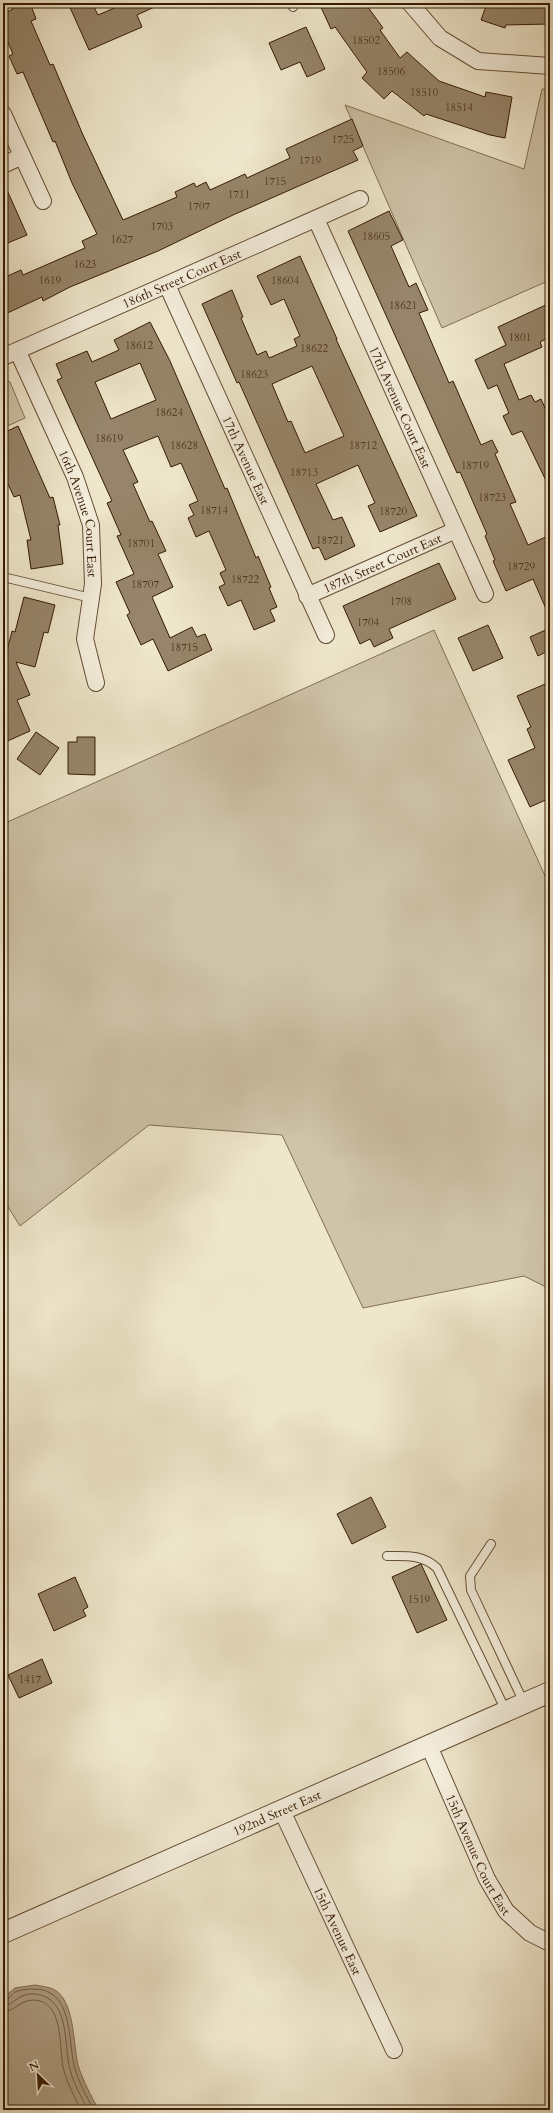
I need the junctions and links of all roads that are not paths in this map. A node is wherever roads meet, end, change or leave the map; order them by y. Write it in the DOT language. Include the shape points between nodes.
graph roads {
  1 [pos="410,3"];
  2 [pos="550,66"];
  3 [pos="3,114"];
  4 [pos="22,156"];
  5 [pos="3,165"];
  6 [pos="360,199"];
  7 [pos="43,201"];
  8 [pos="316,219"];
  9 [pos="167,286"];
  10 [pos="10,354"];
  11 [pos="456,530"];
  12 [pos="3,577"];
  13 [pos="485,594"];
  14 [pos="307,596"];
  15 [pos="90,598"];
  16 [pos="326,635"];
  17 [pos="96,683"];
  18 [pos="491,1544"];
  19 [pos="387,1556"];
  20 [pos="550,1692"];
  21 [pos="524,1704"];
  22 [pos="506,1712"];
  23 [pos="429,1746"];
  24 [pos="282,1811"];
  25 [pos="3,1933"];
  26 [pos="550,1943"];
  27 [pos="394,2050"];
  1 -- 2 [label="street" via="440,38 478,61"];
  3 -- 4 [label="street"];
  4 -- 5 [label="street"];
  4 -- 7 [label="street"];
  6 -- 8 [label="street, 186th Street Court East"];
  8 -- 9 [label="street, 186th Street Court East"];
  8 -- 11 [label="street, 17th Avenue Court East"];
  9 -- 10 [label="street, 186th Street Court East"];
  9 -- 14 [label="street, 17th Avenue East"];
  10 -- 15 [label="street, 16th Avenue Court East" via="75,477 84,502 91,525 93,584"];
  11 -- 13 [label="street, 17th Avenue Court East"];
  11 -- 14 [label="street, 187th Street Court East"];
  12 -- 15 [label="lane"];
  14 -- 16 [label="street, 17th Avenue East"];
  15 -- 17 [label="street, 16th Avenue Court East" via="85,639"];
  18 -- 21 [label="lane" via="470,1576 471,1590"];
  19 -- 22 [label="lane" via="412,1556 429,1560 437,1568"];
  20 -- 21 [label="street, 192nd Street East"];
  21 -- 22 [label="street, 192nd Street East"];
  22 -- 23 [label="street, 192nd Street East"];
  23 -- 24 [label="street, 192nd Street East"];
  23 -- 26 [label="street, 15th Avenue Court East" via="486,1879 506,1911 530,1933"];
  24 -- 25 [label="street, 192nd Street East"];
  24 -- 27 [label="street, 15th Avenue East"];
}
